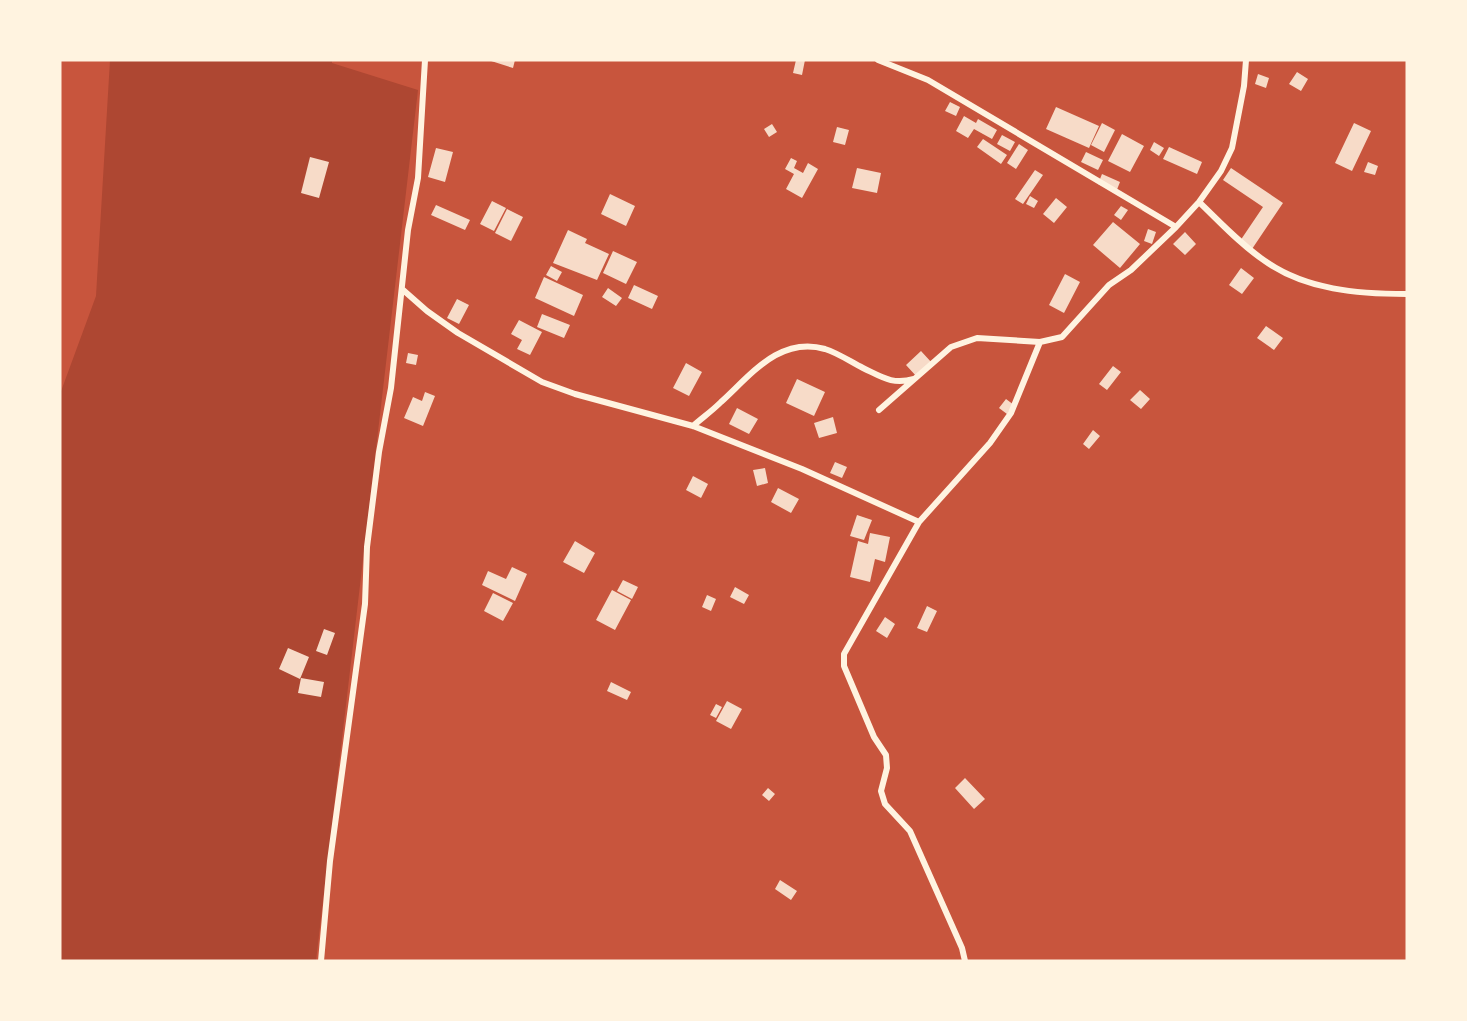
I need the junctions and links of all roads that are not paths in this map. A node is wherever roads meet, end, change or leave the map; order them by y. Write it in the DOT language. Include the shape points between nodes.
graph roads {
  1 [pos="425,60"];
  2 [pos="878,60"];
  3 [pos="1246,60"];
  4 [pos="1199,202"];
  5 [pos="1176,227"];
  6 [pos="402,289"];
  7 [pos="1407,294"];
  8 [pos="1040,342"];
  9 [pos="917,378"];
  10 [pos="879,410"];
  11 [pos="693,426"];
  12 [pos="919,522"];
  13 [pos="321,961"];
  14 [pos="965,961"];
  1 -- 6 [label="street" via="418,178"];
  2 -- 5 [label="street" via="928,80"];
  3 -- 4 [label="street" via="1232,148"];
  4 -- 5 [label="street"];
  4 -- 7 [label="street" via="1254,253 1296,278 1323,287"];
  5 -- 8 [label="street" via="1131,270 1109,285 1062,337"];
  6 -- 11 [label="street" via="458,333 542,382"];
  6 -- 13 [label="street" via="367,547 364,604 330,861"];
  8 -- 9 [label="street" via="977,338 951,347"];
  8 -- 12 [label="street" via="1011,413 990,443"];
  9 -- 10 [label="street"];
  9 -- 11 [label="street" via="898,383 887,380 826,350 808,347 777,354 757,366"];
  11 -- 12 [label="street" via="802,469"];
  12 -- 14 [label="street" via="844,654 843,666 874,737 886,754 881,791 885,804 910,831"];
}
